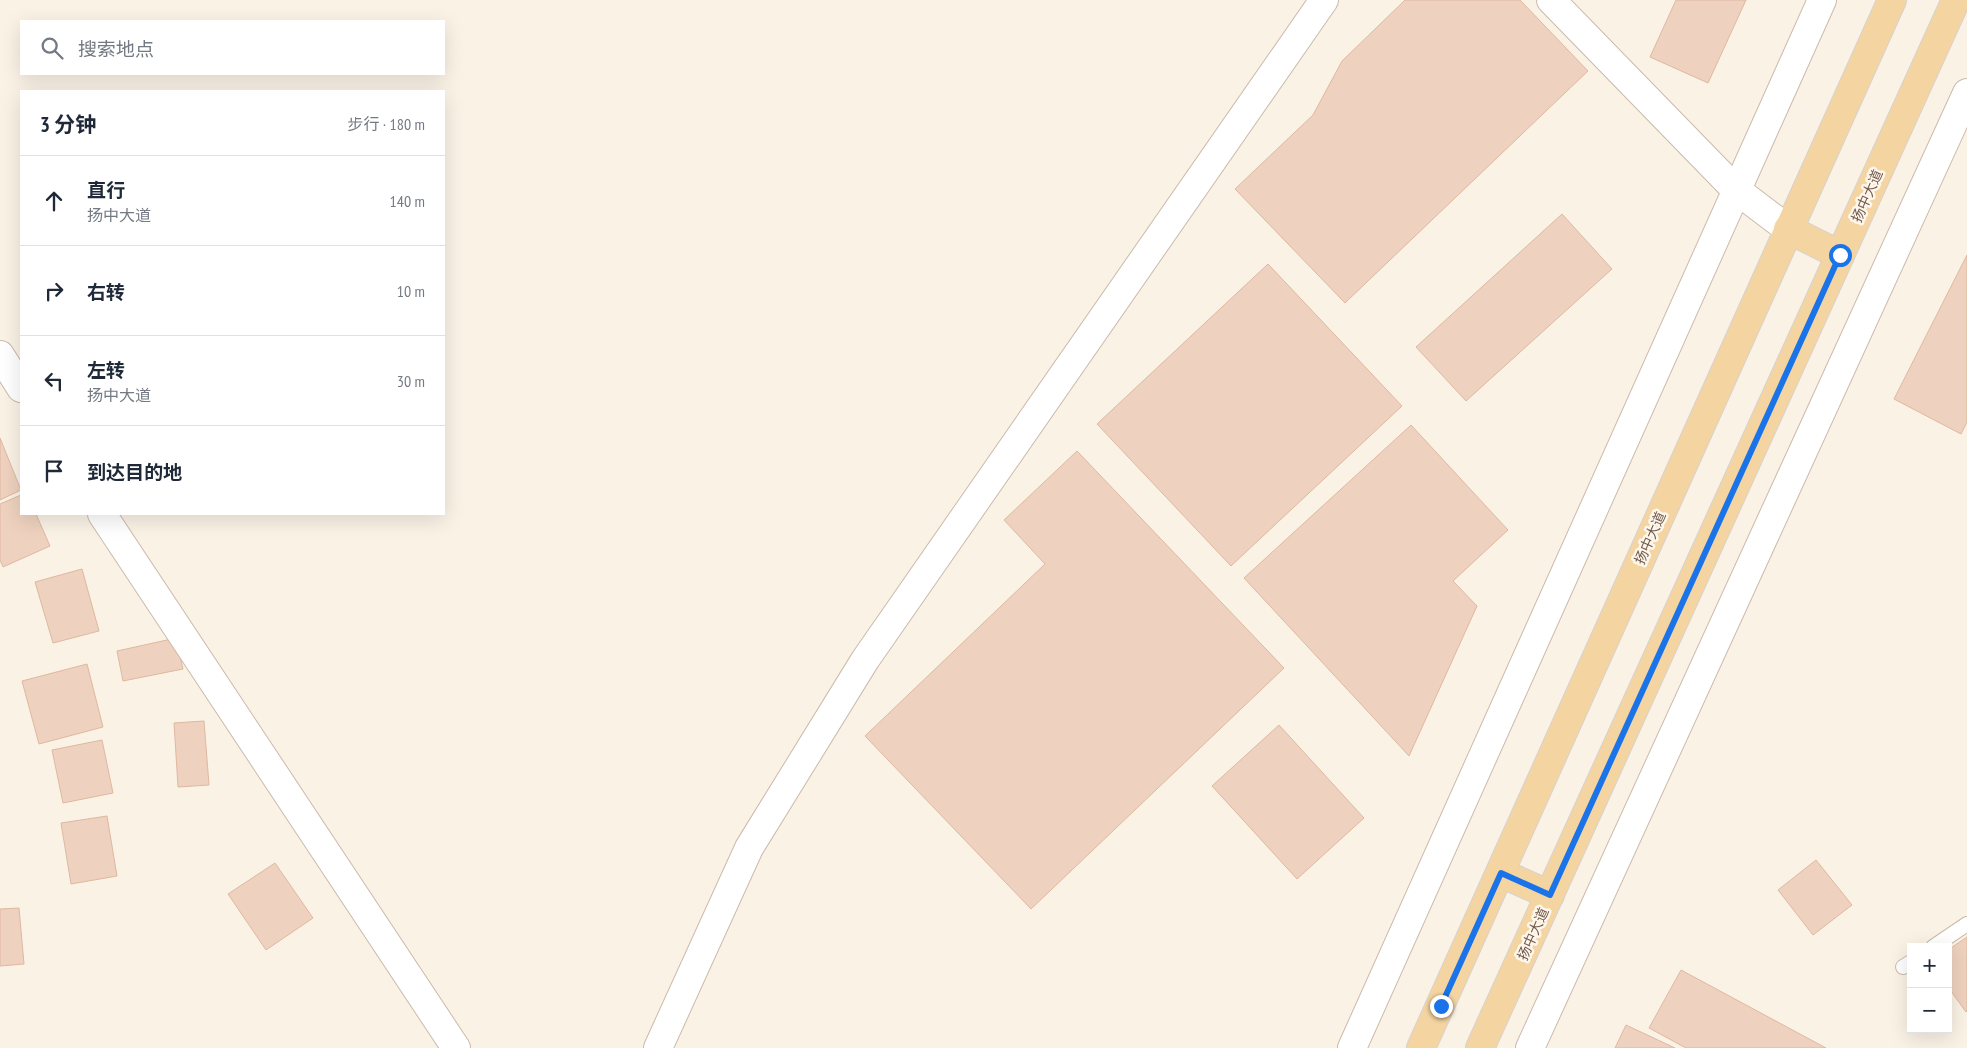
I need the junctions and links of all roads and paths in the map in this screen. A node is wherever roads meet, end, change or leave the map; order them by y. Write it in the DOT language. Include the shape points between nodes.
graph roads {
  1 [pos="1324,0"];
  2 [pos="1552,0"];
  3 [pos="1822,0"];
  4 [pos="1892,0"];
  5 [pos="1956,0"];
  6 [pos="1967,94"];
  7 [pos="1735,189"];
  8 [pos="1788,229"];
  9 [pos="1840,255"];
  10 [pos="0,355"];
  11 [pos="20,386"];
  12 [pos="103,515"];
  13 [pos="1501,873"];
  14 [pos="1550,895"];
  15 [pos="1967,924"];
  16 [pos="1939,943"];
  17 [pos="456,1048"];
  18 [pos="658,1048"];
  19 [pos="1352,1048"];
  20 [pos="1421,1048"];
  21 [pos="1480,1048"];
  22 [pos="1530,1048"];
  1 -- 18 [label="street" via="865,660 749,848"];
  2 -- 7 [label="street"];
  3 -- 7 [label="street"];
  4 -- 8 [label="main road, 扬中大道"];
  5 -- 9 [label="main road, 扬中大道"];
  6 -- 22 [label="street"];
  7 -- 8 [label="street"];
  7 -- 19 [label="street"];
  8 -- 9 [label="main road"];
  8 -- 13 [label="main road, 扬中大道"];
  9 -- 14 [label="main road, 扬中大道"];
  10 -- 11 [label="street"];
  12 -- 17 [label="street"];
  13 -- 14 [label="main road"];
  13 -- 20 [label="main road, 扬中大道"];
  14 -- 21 [label="main road, 扬中大道"];
  15 -- 16 [label="lane"];
}
